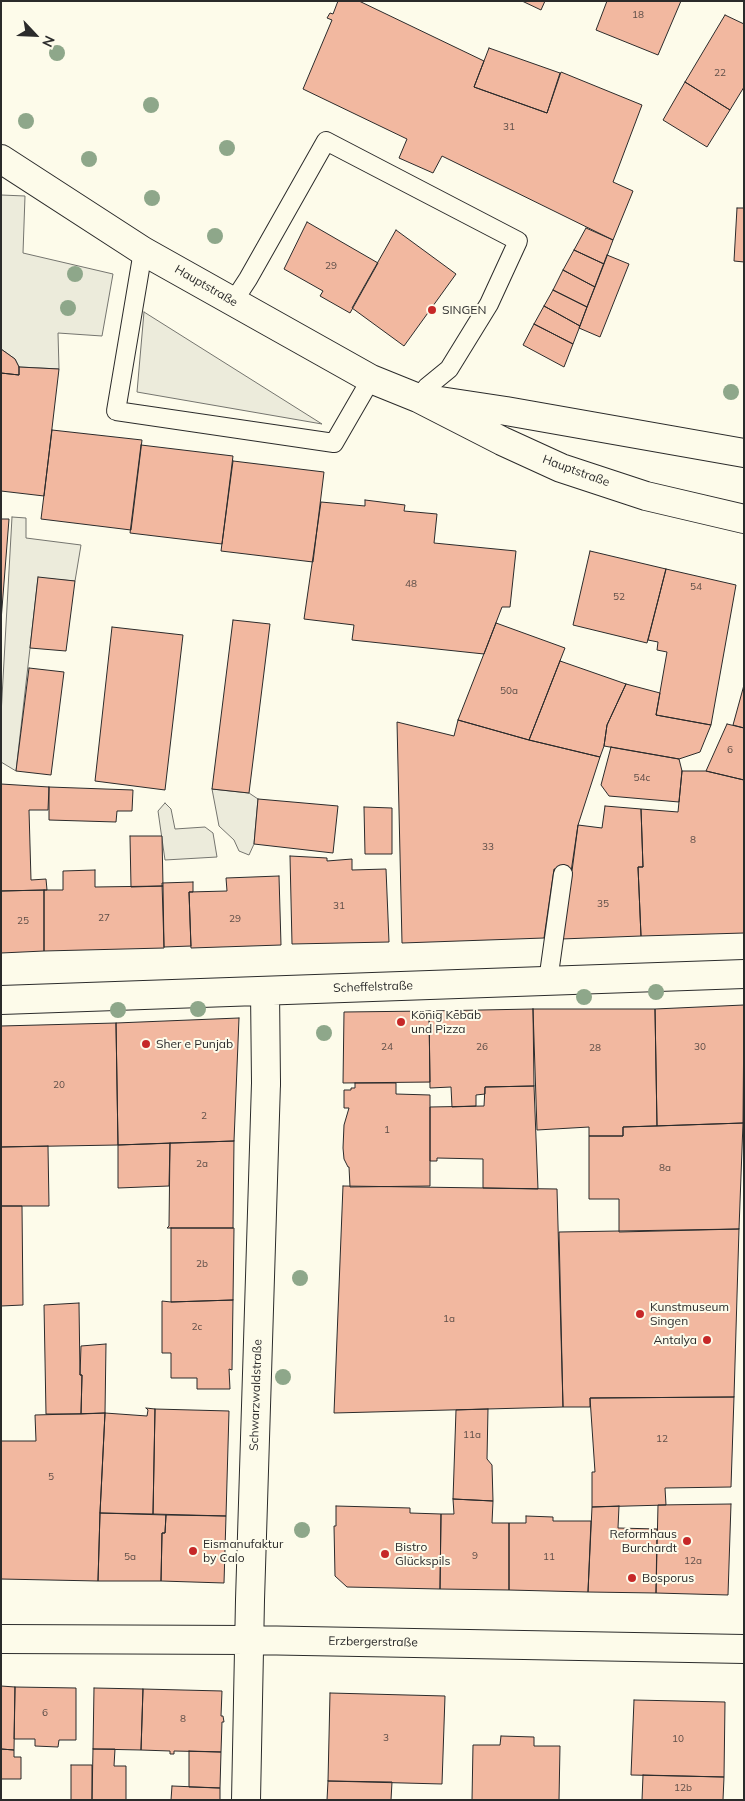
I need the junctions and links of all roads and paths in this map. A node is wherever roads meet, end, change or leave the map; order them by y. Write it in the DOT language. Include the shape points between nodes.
graph roads {
  1 [pos="1,160"];
  2 [pos="143,251"];
  3 [pos="233,302"];
  4 [pos="371,380"];
  5 [pos="418,398"];
  6 [pos="744,453"];
  7 [pos="744,519"];
  8 [pos="563,874"];
  9 [pos="744,974"];
  10 [pos="548,981"];
  11 [pos="266,990"];
  12 [pos="1,1000"];
  13 [pos="1,1639"];
  14 [pos="249,1640"];
  15 [pos="744,1649"];
  16 [pos="246,1800"];
  1 -- 2 [label="street, Hauptstraße"];
  2 -- 3 [label="street, Hauptstraße"];
  2 -- 4 [label="lane" via="116,411 334,443"];
  3 -- 4 [label="street, Hauptstraße"];
  3 -- 5 [label="lane" via="326,141 518,241 489,304 449,369"];
  4 -- 5 [label="street, Hauptstraße"];
  5 -- 6 [label="street, Hauptstraße" via="506,410"];
  5 -- 7 [label="street, Hauptstraße" via="562,468 646,496"];
  8 -- 10 [label="lane"];
  9 -- 10 [label="street, Scheffelstraße"];
  10 -- 11 [label="street, Scheffelstraße"];
  11 -- 12 [label="street, Scheffelstraße"];
  11 -- 14 [label="street, Schwarzwaldstraße"];
  13 -- 14 [label="street, Erzbergerstraße"];
  14 -- 15 [label="street, Erzbergerstraße"];
  14 -- 16 [label="street, Schwarzwaldstraße"];
}
